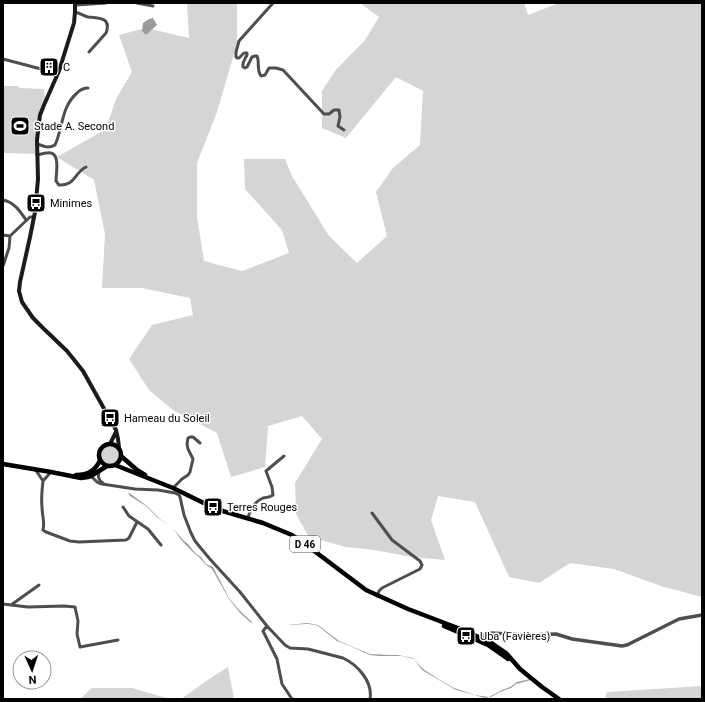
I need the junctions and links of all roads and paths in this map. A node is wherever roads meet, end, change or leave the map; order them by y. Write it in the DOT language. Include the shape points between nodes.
graph roads {
  1 [pos="106,3"];
  2 [pos="137,3"];
  3 [pos="273,3"];
  4 [pos="76,4"];
  5 [pos="152,6"];
  6 [pos="75,12"];
  7 [pos="89,52"];
  8 [pos="3,59"];
  9 [pos="41,70"];
  10 [pos="88,88"];
  11 [pos="344,130"];
  12 [pos="37,144"];
  13 [pos="37,155"];
  14 [pos="86,167"];
  15 [pos="3,200"];
  16 [pos="34,217"];
  17 [pos="26,220"];
  18 [pos="3,235"];
  19 [pos="10,236"];
  20 [pos="3,266"];
  21 [pos="116,432"];
  22 [pos="200,443"];
  23 [pos="110,444"];
  24 [pos="119,448"];
  25 [pos="121,456"];
  26 [pos="284,456"];
  27 [pos="100,460"];
  28 [pos="3,463"];
  29 [pos="107,466"];
  30 [pos="115,466"];
  31 [pos="36,470"];
  32 [pos="96,470"];
  33 [pos="51,472"];
  34 [pos="91,476"];
  35 [pos="154,480"];
  36 [pos="43,481"];
  37 [pos="107,485"];
  38 [pos="173,488"];
  39 [pos="123,507"];
  40 [pos="372,513"];
  41 [pos="248,518"];
  42 [pos="137,522"];
  43 [pos="162,545"];
  44 [pos="39,585"];
  45 [pos="377,596"];
  46 [pos="3,604"];
  47 [pos="11,605"];
  48 [pos="702,615"];
  49 [pos="267,626"];
  50 [pos="118,640"];
  51 [pos="481,640"];
  52 [pos="292,699"];
  53 [pos="370,699"];
  54 [pos="559,699"];
  1 -- 4 [label="street"];
  2 -- 5 [label="street"];
  3 -- 11 [label="street" via="239,41 236,57 247,53 243,65 245,68 252,57 257,56 260,76 265,75 270,68 284,71 324,113 339,110 338,126"];
  4 -- 6 [label="main road"];
  6 -- 7 [label="street" via="100,18 107,24 105,34"];
  6 -- 12 [label="main road" via="59,71 42,110"];
  8 -- 9 [label="street"];
  10 -- 12 [label="street" via="81,90 67,105 55,145 47,147"];
  12 -- 13 [label="main road"];
  13 -- 14 [label="street" via="50,153 55,156 56,180 59,185 69,183 82,168"];
  13 -- 16 [label="main road" via="38,179"];
  15 -- 17 [label="street" via="20,210"];
  16 -- 17 [label="street"];
  16 -- 21 [label="main road" via="19,286 21,300 40,325 83,371"];
  17 -- 19 [label="street"];
  18 -- 19 [label="street"];
  19 -- 20 [label="street"];
  21 -- 23 [label="main road"];
  21 -- 24 [label="main road"];
  22 -- 38 [label="street" via="190,436 188,438 188,449 193,460 190,472"];
  23 -- 24 [label="main road"];
  23 -- 27 [label="main road" via="102,448"];
  24 -- 25 [label="main road"];
  25 -- 30 [label="main road"];
  25 -- 35 [label="main road, D 46"];
  26 -- 41 [label="street" via="266,471 273,496 256,502"];
  27 -- 29 [label="main road"];
  27 -- 32 [label="main road"];
  28 -- 31 [label="main road"];
  28 -- 32 [label="main road" via="77,475"];
  29 -- 30 [label="main road"];
  29 -- 32 [label="main road"];
  30 -- 35 [label="main road, D 46"];
  31 -- 33 [label="main road"];
  31 -- 36 [label="street"];
  32 -- 34 [label="main road"];
  32 -- 37 [label="street" via="98,480"];
  33 -- 34 [label="main road" via="78,478"];
  33 -- 36 [label="street"];
  34 -- 37 [label="street" via="97,482"];
  35 -- 38 [label="main road, D 46"];
  36 -- 42 [label="street" via="42,514 43,530 46,532 70,541 126,540"];
  37 -- 49 [label="street" via="158,490 179,495 190,534"];
  38 -- 41 [label="main road, D 46" via="216,508"];
  39 -- 42 [label="street"];
  40 -- 45 [label="street" via="392,540 422,565 419,570 382,588"];
  41 -- 45 [label="main road, D 46" via="295,538"];
  42 -- 43 [label="street" via="148,529"];
  44 -- 47 [label="street"];
  45 -- 51 [label="main road, D 46"];
  46 -- 47 [label="street"];
  47 -- 50 [label="street" via="75,607 80,647"];
  48 -- 51 [label="street" via="679,619 622,646 556,634 490,633 485,634"];
  49 -- 52 [label="street" via="263,631 277,659 282,684"];
  49 -- 53 [label="street" via="287,647 308,649 348,660 363,674 371,690"];
  51 -- 54 [label="main road, D 46"];
}
